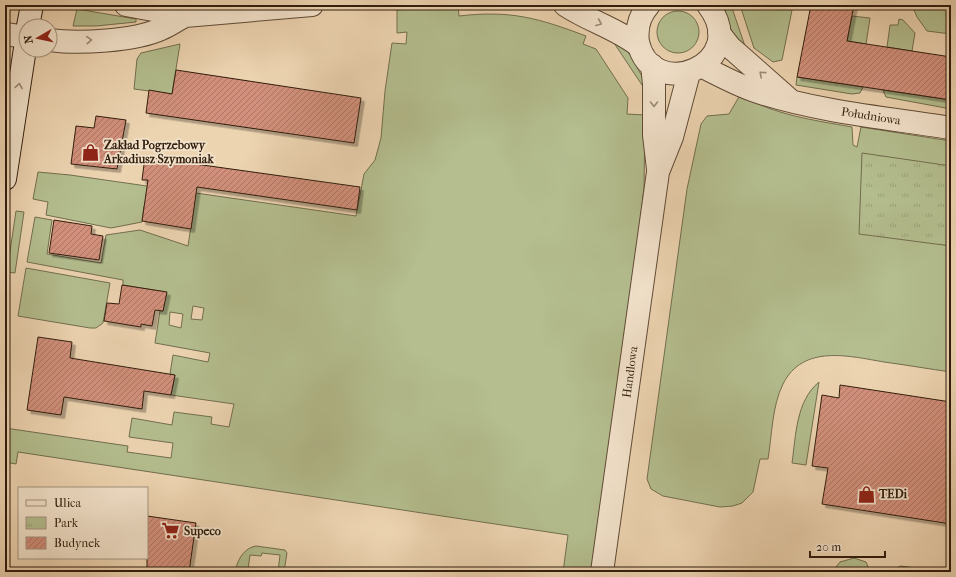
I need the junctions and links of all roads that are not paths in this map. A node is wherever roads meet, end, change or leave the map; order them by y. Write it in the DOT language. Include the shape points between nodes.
graph roads {
  1 [pos="32,5"];
  2 [pos="126,5"];
  3 [pos="312,5"];
  4 [pos="565,5"];
  5 [pos="649,5"];
  6 [pos="708,5"];
  7 [pos="185,16"];
  8 [pos="30,18"];
  9 [pos="719,33"];
  10 [pos="5,34"];
  11 [pos="18,36"];
  12 [pos="58,41"];
  13 [pos="639,46"];
  14 [pos="24,58"];
  15 [pos="652,65"];
  16 [pos="696,70"];
  17 [pos="791,101"];
  18 [pos="951,128"];
  19 [pos="658,172"];
  20 [pos="5,180"];
  21 [pos="602,572"];
  1 -- 8 [label="street"];
  2 -- 7 [label="street"];
  3 -- 7 [label="street"];
  4 -- 13 [label="street, one-way" via="580,15 624,34"];
  5 -- 13 [label="street" via="639,22"];
  6 -- 9 [label="street" via="716,18"];
  12 -- 7 [label="street, one-way" via="127,38 160,30"];
  9 -- 16 [label="street" via="716,48"];
  17 -- 9 [label="street, Południowa, one-way" via="730,47"];
  10 -- 11 [label="street"];
  13 -- 15 [label="street"];
  20 -- 14 [label="street, one-way"];
  15 -- 16 [label="street" via="673,74"];
  15 -- 19 [label="street, Handlowa, one-way"];
  16 -- 17 [label="street, Południowa"];
  16 -- 19 [label="street, Handlowa"];
  17 -- 18 [label="street, Południowa"];
  19 -- 21 [label="street, Handlowa"];
}
